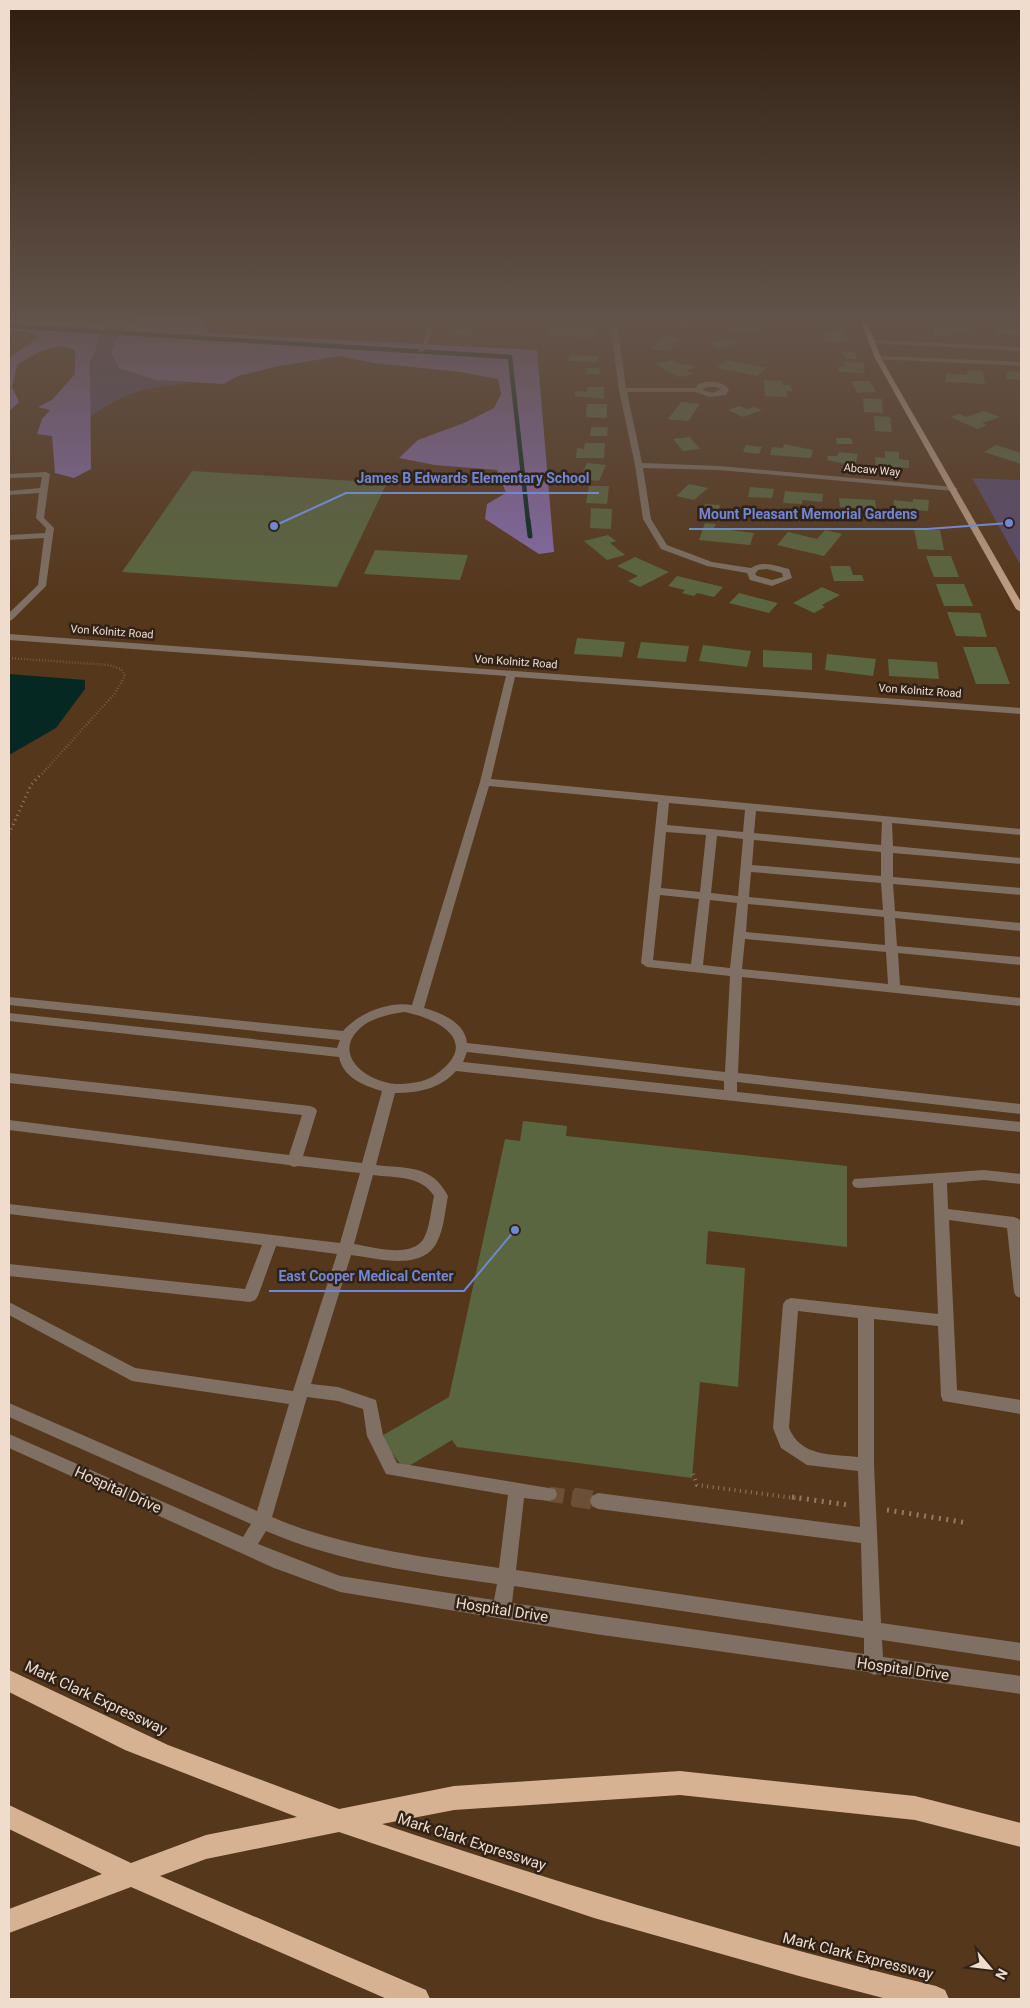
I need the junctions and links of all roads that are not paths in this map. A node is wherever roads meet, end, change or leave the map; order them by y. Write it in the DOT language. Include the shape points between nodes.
graph roads {
  1 [pos="628,413"];
  2 [pos="910,413"];
  3 [pos="639,465"];
  4 [pos="9,476"];
  5 [pos="954,489"];
  6 [pos="45,490"];
  7 [pos="9,493"];
  8 [pos="49,535"];
  9 [pos="9,537"];
  10 [pos="752,571"];
  11 [pos="1021,609"];
  12 [pos="9,618"];
  13 [pos="9,637"];
  14 [pos="511,674"];
  15 [pos="1021,711"];
  16 [pos="484,782"];
  17 [pos="664,799"];
  18 [pos="751,807"];
  19 [pos="887,820"];
  20 [pos="661,828"];
  21 [pos="1021,832"];
  22 [pos="712,834"];
  23 [pos="749,837"];
  24 [pos="888,849"];
  25 [pos="1021,861"];
  26 [pos="746,868"];
  27 [pos="887,880"];
  28 [pos="655,891"];
  29 [pos="1021,891"];
  30 [pos="706,896"];
  31 [pos="743,901"];
  32 [pos="890,915"];
  33 [pos="1021,927"];
  34 [pos="740,935"];
  35 [pos="892,949"];
  36 [pos="1021,961"];
  37 [pos="696,968"];
  38 [pos="736,973"];
  39 [pos="894,988"];
  40 [pos="9,1001"];
  41 [pos="1021,1002"];
  42 [pos="417,1009"];
  43 [pos="9,1017"];
  44 [pos="348,1036"];
  45 [pos="461,1047"];
  46 [pos="343,1053"];
  47 [pos="454,1066"];
  48 [pos="732,1077"];
  49 [pos="9,1078"];
  50 [pos="390,1088"];
  51 [pos="730,1096"];
  52 [pos="1021,1109"];
  53 [pos="9,1124"];
  54 [pos="1021,1127"];
  55 [pos="294,1162"];
  56 [pos="367,1170"];
  57 [pos="940,1178"];
  58 [pos="1021,1179"];
  59 [pos="859,1183"];
  60 [pos="9,1209"];
  61 [pos="941,1214"];
  62 [pos="271,1239"];
  63 [pos="346,1248"];
  64 [pos="9,1270"];
  65 [pos="1021,1292"];
  66 [pos="9,1308"];
  67 [pos="866,1312"];
  68 [pos="946,1320"];
  69 [pos="299,1394"];
  70 [pos="1021,1407"];
  71 [pos="9,1410"];
  72 [pos="9,1441"];
  73 [pos="866,1465"];
  74 [pos="516,1490"];
  75 [pos="549,1494"];
  76 [pos="598,1501"];
  77 [pos="262,1521"];
  78 [pos="868,1536"];
  79 [pos="247,1547"];
  80 [pos="507,1576"];
  81 [pos="502,1610"];
  82 [pos="872,1629"];
  83 [pos="1021,1652"];
  84 [pos="874,1666"];
  85 [pos="9,1681"];
  86 [pos="1021,1685"];
  87 [pos="9,1816"];
  88 [pos="1021,1835"];
  89 [pos="9,1922"];
  90 [pos="417,1999"];
  91 [pos="936,1999"];
  1 -- 3 [label="street"];
  2 -- 5 [label="main road"];
  3 -- 5 [label="street, Abcaw Way" via="720,468"];
  3 -- 10 [label="street" via="647,519 664,547 710,564"];
  4 -- 6 [label="street" via="46,474"];
  5 -- 11 [label="main road"];
  6 -- 7 [label="street"];
  6 -- 8 [label="street" via="40,518 50,528"];
  8 -- 9 [label="street"];
  8 -- 12 [label="street" via="42,586"];
  13 -- 14 [label="street, Von Kolnitz Road"];
  14 -- 15 [label="street, Von Kolnitz Road"];
  14 -- 16 [label="street"];
  16 -- 17 [label="street"];
  16 -- 42 [label="street"];
  17 -- 18 [label="street"];
  17 -- 20 [label="street"];
  18 -- 19 [label="street"];
  18 -- 23 [label="street"];
  19 -- 21 [label="street"];
  19 -- 24 [label="street"];
  20 -- 22 [label="street"];
  20 -- 28 [label="street"];
  22 -- 23 [label="street"];
  22 -- 30 [label="street"];
  23 -- 24 [label="street"];
  23 -- 26 [label="street"];
  24 -- 25 [label="street"];
  24 -- 27 [label="street"];
  26 -- 27 [label="street"];
  26 -- 31 [label="street"];
  27 -- 29 [label="street"];
  27 -- 32 [label="street"];
  28 -- 30 [label="street"];
  28 -- 37 [label="street" via="647,963"];
  30 -- 31 [label="street"];
  30 -- 37 [label="street"];
  31 -- 32 [label="street"];
  31 -- 34 [label="street"];
  32 -- 33 [label="street"];
  32 -- 35 [label="street"];
  34 -- 35 [label="street"];
  34 -- 38 [label="street"];
  35 -- 36 [label="street"];
  35 -- 39 [label="street"];
  37 -- 38 [label="street"];
  38 -- 39 [label="street"];
  38 -- 48 [label="street"];
  39 -- 41 [label="street"];
  40 -- 44 [label="street"];
  42 -- 44 [label="street" via="381,1012 363,1020"];
  42 -- 45 [label="street" via="441,1017 454,1027"];
  43 -- 46 [label="street"];
  44 -- 46 [label="street"];
  45 -- 47 [label="street"];
  45 -- 48 [label="street"];
  46 -- 50 [label="street" via="348,1066 359,1078 375,1086"];
  47 -- 50 [label="street" via="441,1078 423,1086 403,1090"];
  47 -- 51 [label="street"];
  48 -- 51 [label="street"];
  48 -- 52 [label="street"];
  49 -- 55 [label="street" via="310,1111"];
  50 -- 56 [label="street"];
  51 -- 54 [label="street"];
  53 -- 55 [label="street"];
  55 -- 56 [label="street"];
  56 -- 63 [label="street"];
  56 -- 63 [label="street" via="422,1176 434,1185 441,1196 438,1216 431,1240 421,1251 405,1256"];
  57 -- 58 [label="street" via="984,1175"];
  57 -- 59 [label="street"];
  57 -- 61 [label="street"];
  60 -- 62 [label="street"];
  61 -- 65 [label="street" via="1014,1223"];
  61 -- 68 [label="street"];
  62 -- 63 [label="street"];
  62 -- 64 [label="street" via="250,1296"];
  63 -- 69 [label="street"];
  66 -- 69 [label="street" via="132,1374"];
  67 -- 68 [label="street"];
  67 -- 73 [label="street"];
  67 -- 73 [label="street" via="791,1304 782,1428 788,1443 807,1458"];
  68 -- 70 [label="street" via="949,1396"];
  69 -- 74 [label="street" via="338,1394 370,1405 375,1436 392,1469"];
  69 -- 77 [label="street"];
  71 -- 77 [label="street"];
  72 -- 79 [label="street, Hospital Drive"];
  73 -- 78 [label="street"];
  74 -- 75 [label="street"];
  74 -- 80 [label="street"];
  76 -- 78 [label="street"];
  77 -- 79 [label="street"];
  77 -- 80 [label="street" via="294,1535 336,1547 443,1568"];
  78 -- 82 [label="street"];
  79 -- 81 [label="street, Hospital Drive" via="340,1584"];
  80 -- 81 [label="street"];
  80 -- 82 [label="street"];
  81 -- 84 [label="street, Hospital Drive"];
  82 -- 83 [label="street"];
  82 -- 84 [label="street"];
  84 -- 86 [label="street, Hospital Drive"];
  85 -- 91 [label="highway, Mark Clark Expressway" via="131,1741 256,1792 438,1855 684,1933 815,1970"];
  87 -- 90 [label="highway" via="192,1904 311,1957"];
  88 -- 89 [label="highway" via="916,1808 680,1783 454,1798 206,1847"];
}
